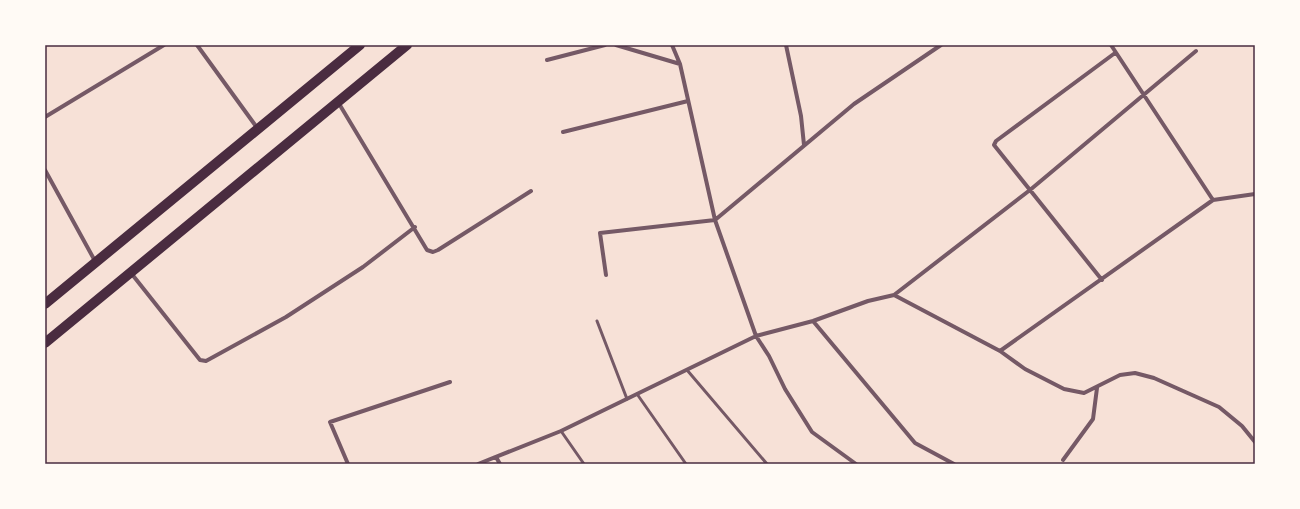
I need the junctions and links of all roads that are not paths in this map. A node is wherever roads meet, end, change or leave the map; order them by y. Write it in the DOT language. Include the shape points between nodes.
graph roads {
  1 [pos="164,45"];
  2 [pos="197,45"];
  3 [pos="360,45"];
  4 [pos="407,45"];
  5 [pos="605,45"];
  6 [pos="616,45"];
  7 [pos="672,45"];
  8 [pos="786,45"];
  9 [pos="941,45"];
  10 [pos="1111,45"];
  11 [pos="1196,51"];
  12 [pos="1116,52"];
  13 [pos="547,60"];
  14 [pos="680,64"];
  15 [pos="1144,95"];
  16 [pos="688,101"];
  17 [pos="338,102"];
  18 [pos="45,117"];
  19 [pos="258,129"];
  20 [pos="563,132"];
  21 [pos="804,145"];
  22 [pos="45,170"];
  23 [pos="1030,190"];
  24 [pos="531,191"];
  25 [pos="1255,194"];
  26 [pos="1213,200"];
  27 [pos="715,220"];
  28 [pos="415,227"];
  29 [pos="96,262"];
  30 [pos="130,273"];
  31 [pos="606,275"];
  32 [pos="1102,280"];
  33 [pos="894,295"];
  34 [pos="45,304"];
  35 [pos="597,321"];
  36 [pos="813,321"];
  37 [pos="756,336"];
  38 [pos="45,343"];
  39 [pos="1000,351"];
  40 [pos="687,370"];
  41 [pos="450,382"];
  42 [pos="1097,388"];
  43 [pos="637,394"];
  44 [pos="627,399"];
  45 [pos="561,431"];
  46 [pos="1255,442"];
  47 [pos="496,457"];
  48 [pos="1063,460"];
  49 [pos="348,464"];
  50 [pos="478,464"];
  51 [pos="500,464"];
  52 [pos="584,464"];
  53 [pos="686,464"];
  54 [pos="768,464"];
  55 [pos="856,464"];
  56 [pos="954,464"];
  1 -- 18 [label="street"];
  2 -- 19 [label="street"];
  3 -- 19 [label="main road"];
  4 -- 17 [label="main road"];
  5 -- 13 [label="street"];
  6 -- 14 [label="street"];
  7 -- 14 [label="street"];
  8 -- 21 [label="street" via="801,116"];
  9 -- 21 [label="street" via="854,104"];
  10 -- 12 [label="street"];
  11 -- 15 [label="street"];
  12 -- 15 [label="street"];
  12 -- 23 [label="street" via="996,141 994,145"];
  14 -- 16 [label="street"];
  15 -- 23 [label="street"];
  15 -- 26 [label="street"];
  16 -- 20 [label="street"];
  16 -- 27 [label="street"];
  17 -- 28 [label="street"];
  17 -- 30 [label="main road"];
  19 -- 29 [label="main road"];
  21 -- 27 [label="street"];
  22 -- 29 [label="street"];
  23 -- 32 [label="street"];
  23 -- 33 [label="street"];
  24 -- 28 [label="street" via="433,252 427,250"];
  25 -- 26 [label="street"];
  26 -- 32 [label="street"];
  27 -- 31 [label="street" via="600,233"];
  27 -- 37 [label="street"];
  28 -- 30 [label="street" via="363,267 286,317 206,361 200,360"];
  29 -- 34 [label="main road"];
  30 -- 38 [label="main road"];
  32 -- 39 [label="street"];
  33 -- 36 [label="street" via="868,301"];
  33 -- 39 [label="street"];
  35 -- 44 [label="lane"];
  36 -- 37 [label="street"];
  36 -- 56 [label="street" via="915,442"];
  37 -- 40 [label="street"];
  37 -- 55 [label="street" via="812,432"];
  39 -- 42 [label="street" via="1025,369 1064,389 1084,393"];
  40 -- 43 [label="street"];
  40 -- 54 [label="lane"];
  41 -- 49 [label="street" via="330,422"];
  42 -- 46 [label="street" via="1120,375 1135,372 1154,378 1219,407 1242,426"];
  42 -- 48 [label="street" via="1094,418"];
  43 -- 44 [label="street"];
  43 -- 53 [label="lane"];
  44 -- 45 [label="street"];
  45 -- 47 [label="street"];
  45 -- 52 [label="lane"];
  47 -- 50 [label="street"];
  47 -- 51 [label="street"];
}
